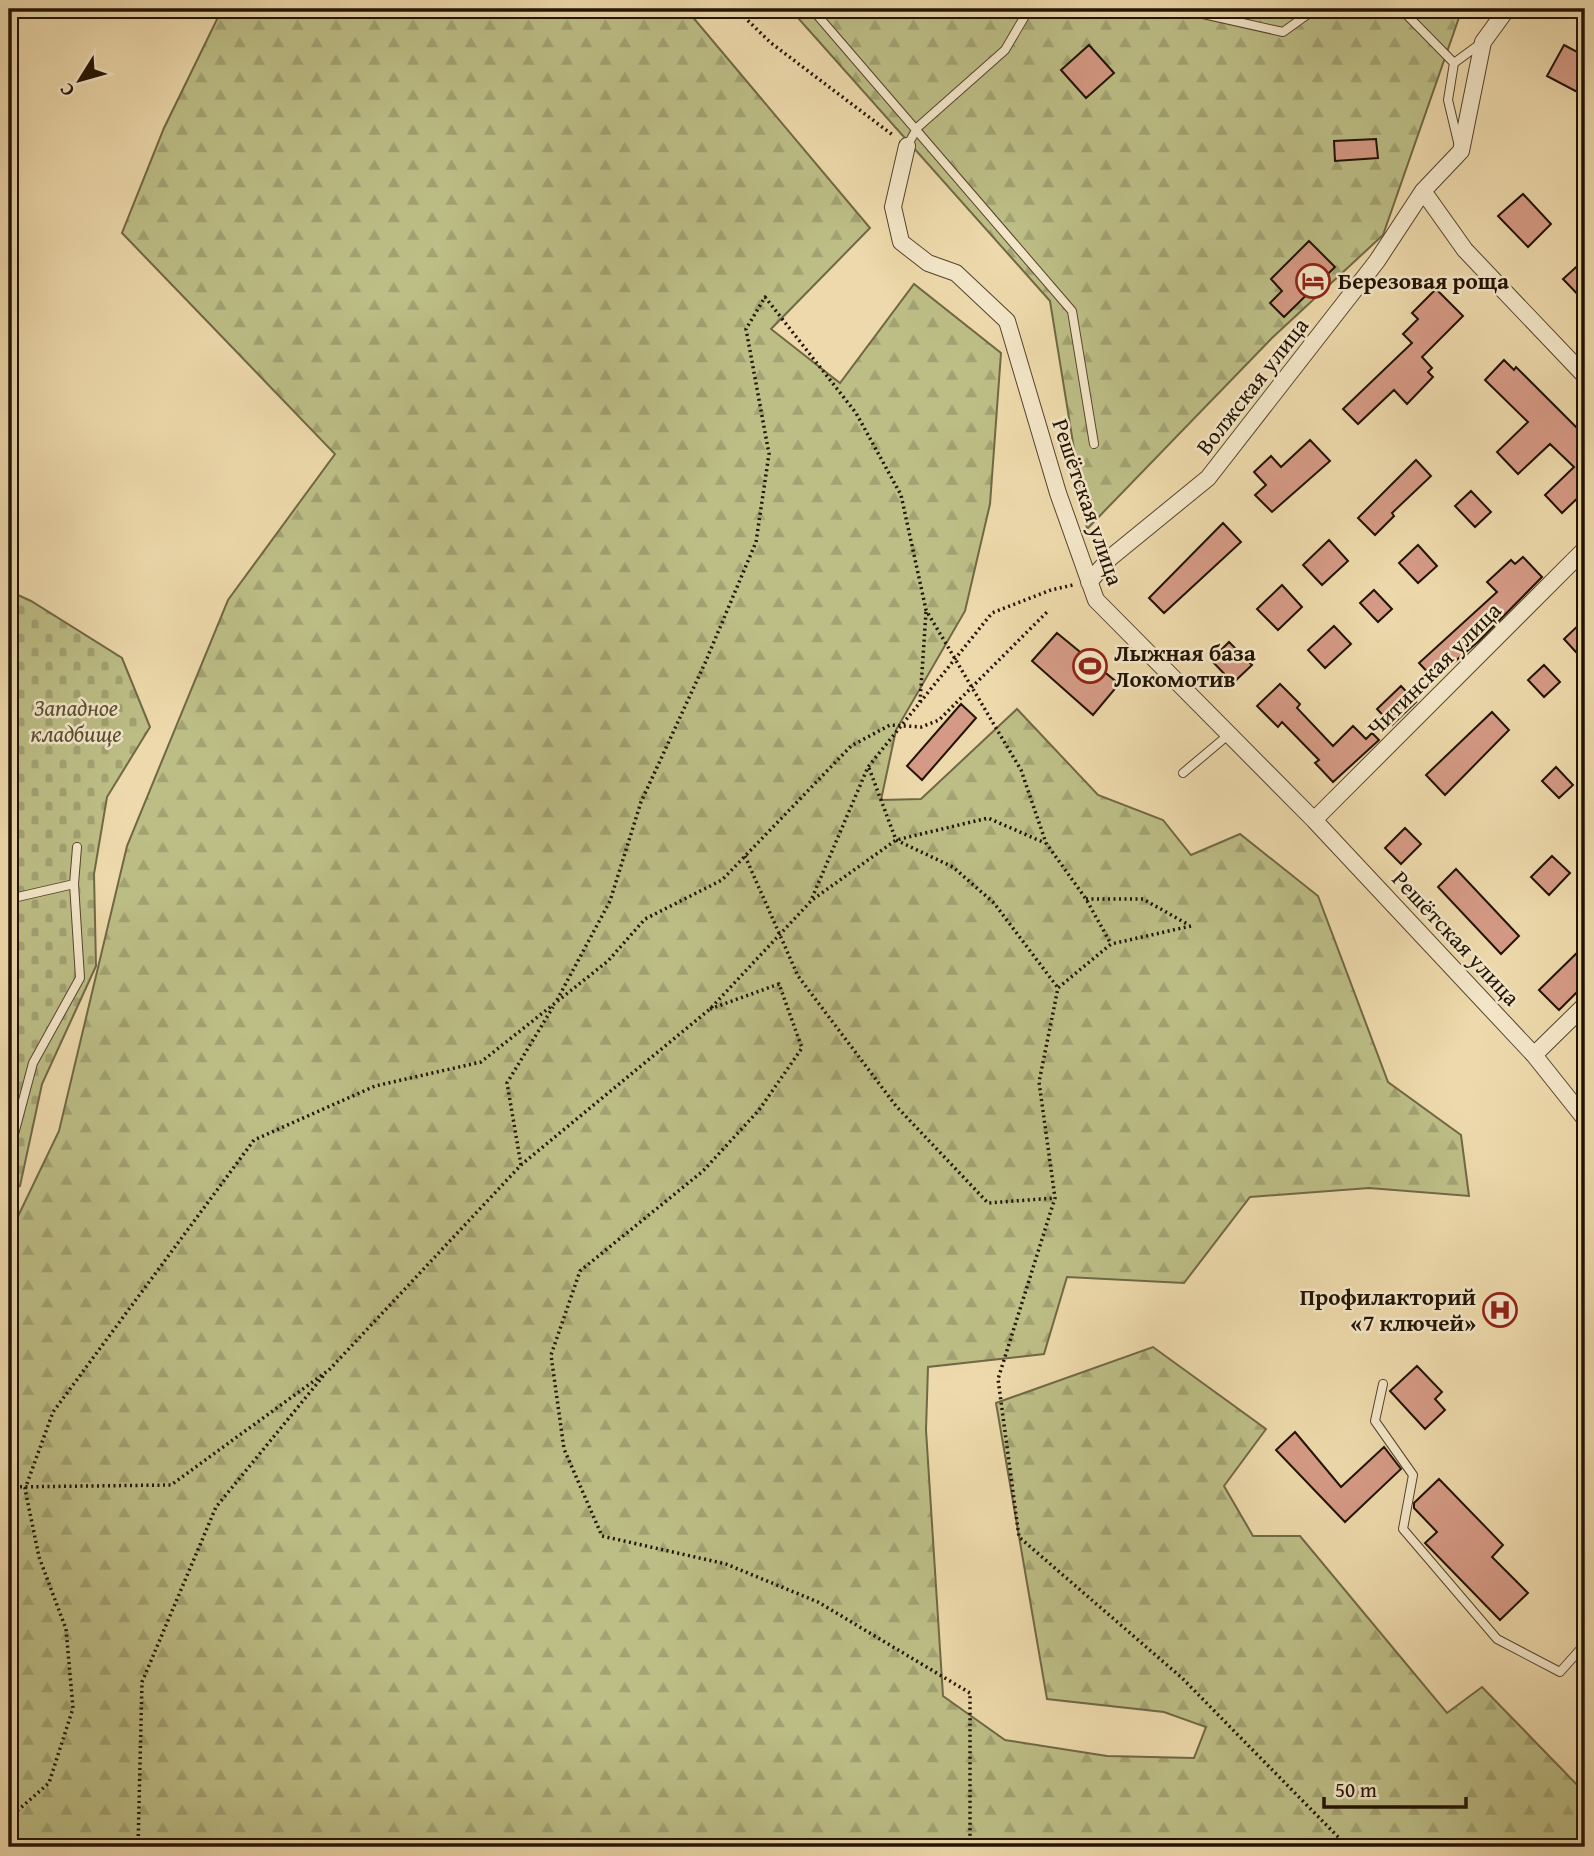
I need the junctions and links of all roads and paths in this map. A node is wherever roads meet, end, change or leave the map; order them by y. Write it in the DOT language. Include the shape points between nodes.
graph roads {
  1 [pos="736,9"];
  2 [pos="813,9"];
  3 [pos="1029,9"];
  4 [pos="1181,9"];
  5 [pos="1315,9"];
  6 [pos="1401,9"];
  7 [pos="1507,9"];
  8 [pos="1483,42"];
  9 [pos="1454,63"];
  10 [pos="918,127"];
  11 [pos="907,146"];
  12 [pos="1461,151"];
  13 [pos="1423,191"];
  14 [pos="1585,376"];
  15 [pos="1094,444"];
  16 [pos="1585,549"];
  17 [pos="1089,582"];
  18 [pos="926,610"];
  19 [pos="1048,611"];
  20 [pos="954,660"];
  21 [pos="971,688"];
  22 [pos="920,702"];
  23 [pos="901,726"];
  24 [pos="1227,736"];
  25 [pos="868,766"];
  26 [pos="1183,774"];
  27 [pos="1314,820"];
  28 [pos="896,840"];
  29 [pos="1046,843"];
  30 [pos="77,847"];
  31 [pos="745,856"];
  32 [pos="74,884"];
  33 [pos="9,899"];
  34 [pos="1086,899"];
  35 [pos="812,900"];
  36 [pos="779,934"];
  37 [pos="1111,944"];
  38 [pos="1058,988"];
  39 [pos="556,1003"];
  40 [pos="1585,1005"];
  41 [pos="709,1009"];
  42 [pos="1534,1055"];
  43 [pos="1585,1119"];
  44 [pos="9,1153"];
  45 [pos="521,1165"];
  46 [pos="1055,1198"];
  47 [pos="329,1370"];
  48 [pos="1383,1384"];
  49 [pos="9,1487"];
  50 [pos="24,1489"];
  51 [pos="1585,1644"];
  52 [pos="9,1818"];
  53 [pos="138,1847"];
  54 [pos="970,1847"];
  55 [pos="1348,1847"];
  1 -- 11 [label="path" via="771,43"];
  2 -- 10 [label="lane"];
  3 -- 10 [label="lane" via="1005,50"];
  4 -- 5 [label="lane" via="1283,32"];
  6 -- 9 [label="lane"];
  7 -- 8 [label="street"];
  8 -- 9 [label="lane"];
  8 -- 12 [label="street"];
  9 -- 12 [label="lane" via="1448,100"];
  10 -- 11 [label="lane"];
  10 -- 15 [label="lane" via="1072,311"];
  11 -- 17 [label="street, Решётская улица" via="893,207 901,242 928,263 956,273 1007,321"];
  12 -- 13 [label="street, Волжская улица"];
  13 -- 14 [label="street" via="1465,250"];
  13 -- 17 [label="street, Волжская улица" via="1377,261 1208,478 1110,558"];
  16 -- 27 [label="street, Читинская улица"];
  17 -- 20 [label="path" via="1051,590 992,613"];
  17 -- 24 [label="street, Решётская улица" via="1096,600"];
  18 -- 20 [label="path"];
  18 -- 22 [label="path"];
  18 -- 39 [label="path" via="901,495 856,414 765,297 746,329 769,454 756,542 641,802 610,901"];
  19 -- 21 [label="path"];
  20 -- 21 [label="path"];
  20 -- 22 [label="path"];
  21 -- 23 [label="path" via="939,720 921,727"];
  21 -- 29 [label="path" via="1021,770"];
  22 -- 23 [label="path"];
  23 -- 25 [label="path"];
  23 -- 31 [label="path" via="890,725 851,746"];
  24 -- 26 [label="lane"];
  24 -- 27 [label="street, Решётская улица"];
  25 -- 28 [label="path"];
  25 -- 35 [label="path"];
  27 -- 42 [label="street, Решётская улица"];
  28 -- 29 [label="path" via="988,818"];
  28 -- 35 [label="path"];
  28 -- 38 [label="path" via="953,867 994,903"];
  29 -- 34 [label="path"];
  30 -- 32 [label="lane"];
  31 -- 36 [label="path"];
  31 -- 39 [label="path" via="722,880 645,919 608,961"];
  32 -- 33 [label="lane"];
  32 -- 44 [label="lane" via="80,978 33,1063"];
  34 -- 37 [label="path"];
  34 -- 37 [label="path" via="1143,899 1191,926"];
  35 -- 36 [label="path"];
  36 -- 41 [label="path"];
  36 -- 46 [label="path" via="798,976 896,1106 988,1203"];
  37 -- 38 [label="path"];
  38 -- 46 [label="path" via="1039,1082"];
  39 -- 45 [label="path" via="507,1083"];
  39 -- 50 [label="path" via="481,1062 375,1086 254,1140 53,1412"];
  40 -- 42 [label="street"];
  41 -- 45 [label="path"];
  41 -- 54 [label="path" via="779,984 802,1048 759,1111 703,1171 580,1271 551,1355 564,1449 602,1536 726,1564 818,1602 970,1693"];
  42 -- 43 [label="street, Решётская улица"];
  45 -- 47 [label="path"];
  46 -- 55 [label="path" via="998,1379 1019,1537 1182,1678"];
  47 -- 50 [label="path" via="171,1485"];
  47 -- 53 [label="path" via="216,1507 142,1682"];
  48 -- 51 [label="lane" via="1375,1422 1413,1475 1403,1529 1497,1639 1560,1672"];
  49 -- 50 [label="path"];
  50 -- 52 [label="path" via="39,1557 66,1629 73,1708 49,1783"];
}
